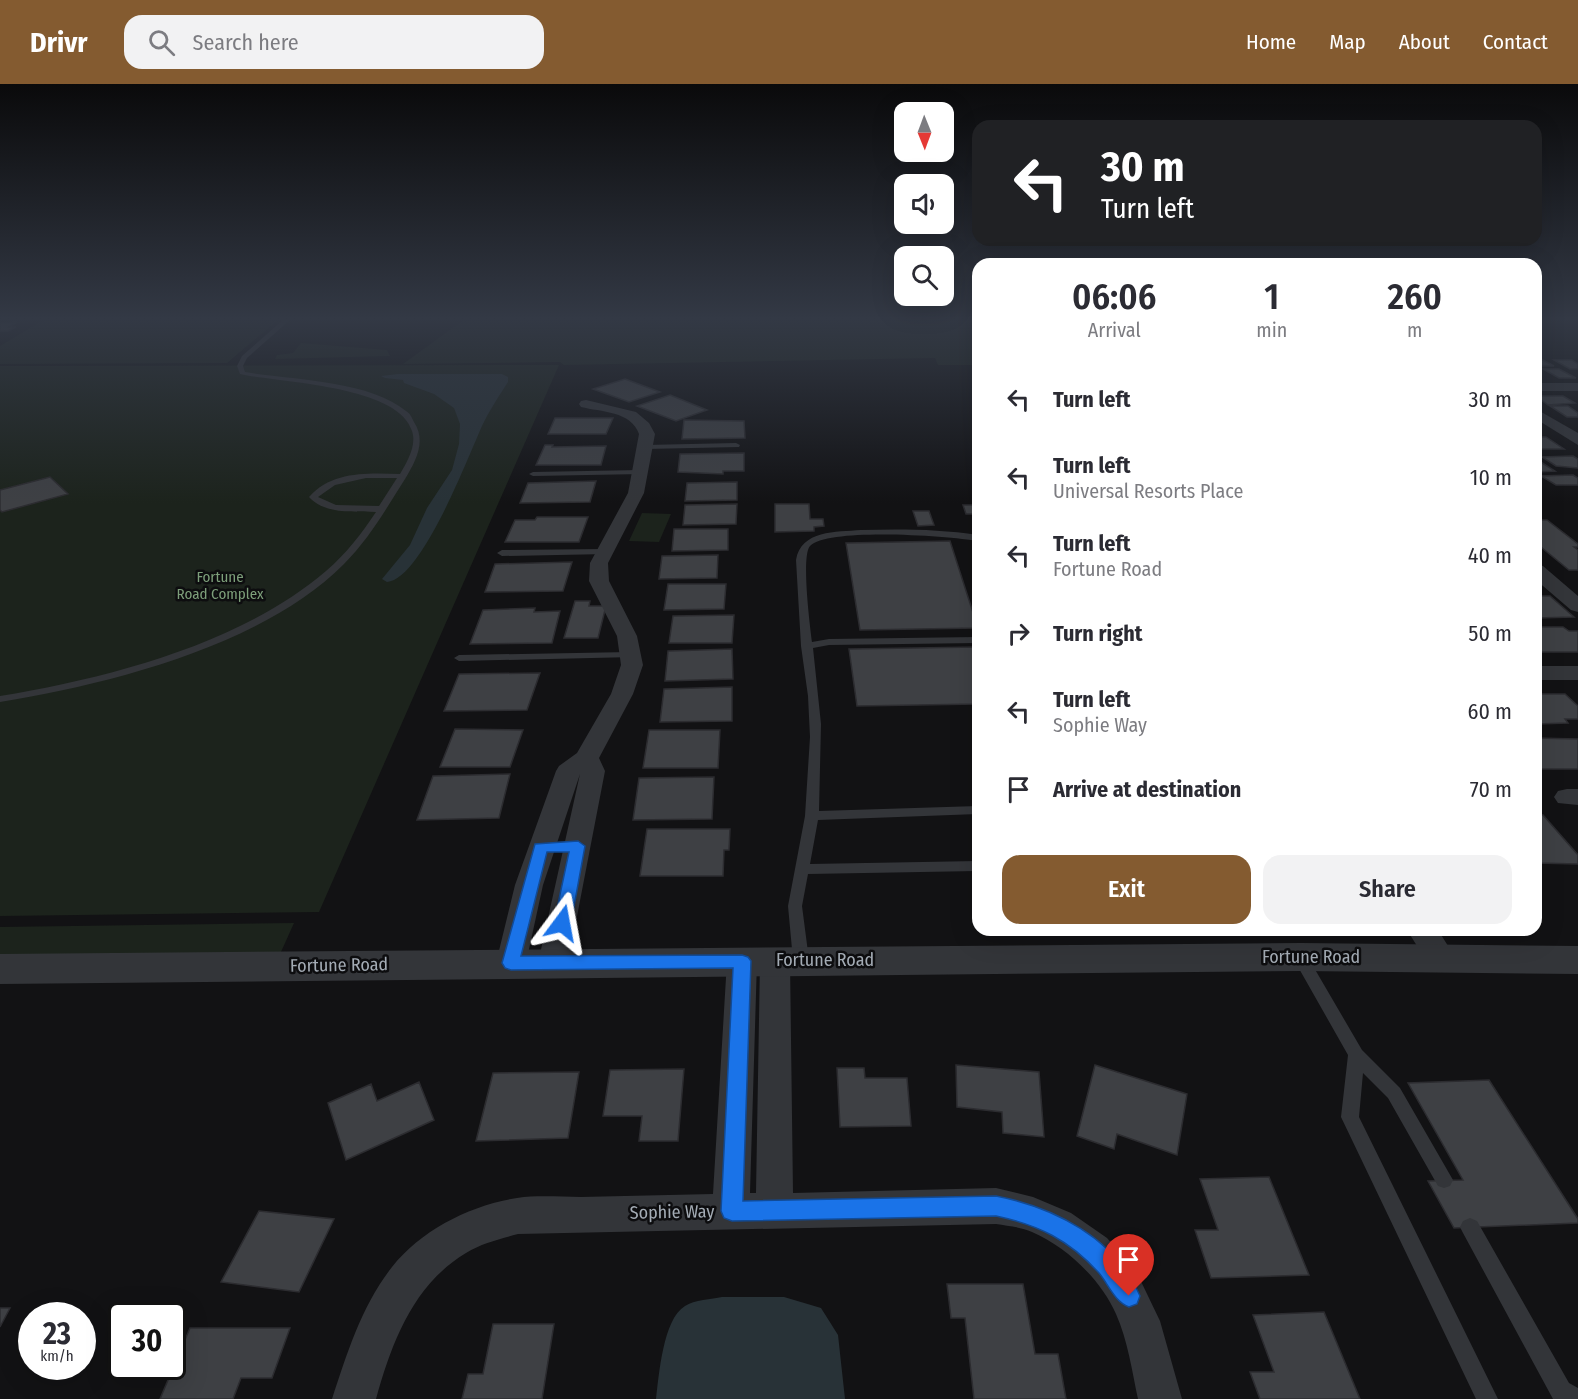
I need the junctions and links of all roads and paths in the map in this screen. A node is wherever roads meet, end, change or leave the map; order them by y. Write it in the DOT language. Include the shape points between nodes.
graph roads {
  1 [pos="295,380"];
  2 [pos="1542,387"];
  3 [pos="1578,387"];
  4 [pos="586,404"];
  5 [pos="1542,417"];
  6 [pos="1578,440"];
  7 [pos="736,445"];
  8 [pos="645,447"];
  9 [pos="640,472"];
  10 [pos="533,474"];
  11 [pos="403,476"];
  12 [pos="381,509"];
  13 [pos="972,537"];
  14 [pos="605,552"];
  15 [pos="502,553"];
  16 [pos="1542,578"];
  17 [pos="1578,606"];
  18 [pos="972,640"];
  19 [pos="806,646"];
  20 [pos="630,655"];
  21 [pos="459,658"];
  22 [pos="1542,673"];
  23 [pos="1578,673"];
  24 [pos="0,699"];
  25 [pos="574,794"];
  26 [pos="972,810"];
  27 [pos="812,816"];
  28 [pos="578,846"];
  29 [pos="541,847"];
  30 [pos="972,866"];
  31 [pos="802,869"];
  32 [pos="1431,944"];
  33 [pos="1300,957"];
  34 [pos="1578,960"];
  35 [pos="772,961"];
  36 [pos="511,963"];
  37 [pos="554,963"];
  38 [pos="0,969"];
  39 [pos="1356,1055"];
  40 [pos="1444,1180"];
  41 [pos="774,1210"];
  42 [pos="732,1211"];
  43 [pos="1470,1227"];
  44 [pos="1569,1395"];
  45 [pos="354,1399"];
  46 [pos="1160,1399"];
  47 [pos="1487,1399"];
  1 -- 11 [label="lane" via="343,387 404,411 418,433 418,446"];
  2 -- 3 [label="street"];
  4 -- 8 [label="street" via="636,416 646,425"];
  5 -- 6 [label="street"];
  7 -- 8 [label="lane"];
  8 -- 9 [label="street"];
  9 -- 10 [label="lane"];
  9 -- 14 [label="street" via="636,493"];
  11 -- 12 [label="lane"];
  11 -- 12 [label="lane" via="338,480 323,486 313,497 320,505"];
  12 -- 24 [label="lane" via="358,543 329,574 277,610 238,630 133,669 64,688"];
  13 -- 19 [label="lane" via="934,533 815,538 805,545 802,556"];
  14 -- 15 [label="lane"];
  14 -- 20 [label="street" via="599,563 598,581 627,636"];
  16 -- 17 [label="street"];
  18 -- 19 [label="lane" via="829,642"];
  19 -- 27 [label="lane" via="815,711"];
  20 -- 21 [label="lane"];
  20 -- 25 [label="street" via="632,665 622,694 587,758 593,771"];
  22 -- 23 [label="street"];
  25 -- 28 [label="street"];
  25 -- 29 [label="street"];
  26 -- 27 [label="lane"];
  27 -- 31 [label="lane"];
  28 -- 29 [label="lane"];
  28 -- 37 [label="street"];
  29 -- 36 [label="street"];
  30 -- 31 [label="lane"];
  31 -- 35 [label="lane" via="795,906"];
  32 -- 33 [label="street, Fortune Road"];
  32 -- 34 [label="street, Fortune Road"];
  33 -- 35 [label="street, Fortune Road"];
  33 -- 39 [label="lane"];
  35 -- 37 [label="street, Fortune Road"];
  35 -- 41 [label="street"];
  35 -- 42 [label="street"];
  36 -- 37 [label="street, Fortune Road"];
  36 -- 38 [label="street, Fortune Road"];
  39 -- 40 [label="lane" via="1394,1093"];
  39 -- 47 [label="lane" via="1350,1117"];
  41 -- 42 [label="street, Sophie Way"];
  41 -- 46 [label="street, Sophie Way" via="996,1206 1044,1218 1093,1251 1129,1296"];
  42 -- 45 [label="street, Sophie Way" via="518,1216 457,1236 418,1265 387,1307 365,1359"];
  43 -- 44 [label="lane"];
}
